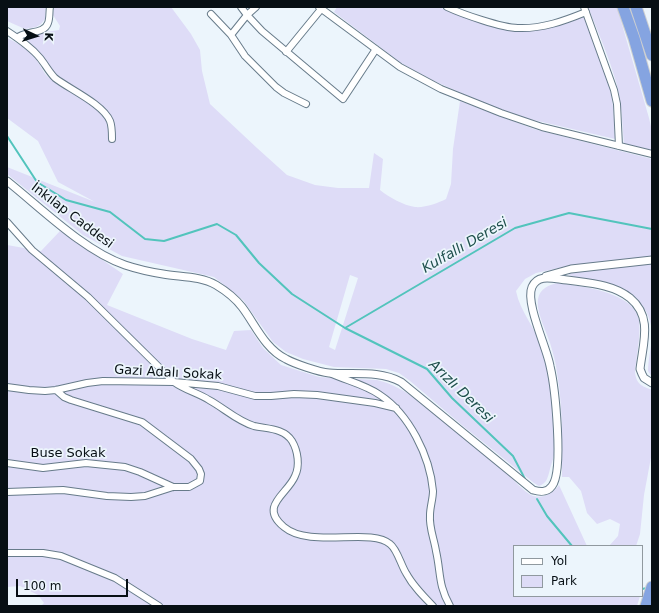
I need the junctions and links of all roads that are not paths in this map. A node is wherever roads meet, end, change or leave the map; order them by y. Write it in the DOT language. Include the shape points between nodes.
graph roads {
  1 [pos="50,7"];
  2 [pos="241,7"];
  3 [pos="256,7"];
  4 [pos="447,7"];
  5 [pos="623,7"];
  6 [pos="636,7"];
  7 [pos="320,8"];
  8 [pos="585,9"];
  9 [pos="211,14"];
  10 [pos="247,15"];
  11 [pos="7,31"];
  12 [pos="231,35"];
  13 [pos="17,38"];
  14 [pos="376,49"];
  15 [pos="286,52"];
  16 [pos="652,55"];
  17 [pos="652,101"];
  18 [pos="306,104"];
  19 [pos="112,139"];
  20 [pos="619,146"];
  21 [pos="652,154"];
  22 [pos="7,181"];
  23 [pos="7,222"];
  24 [pos="652,260"];
  25 [pos="544,277"];
  26 [pos="327,372"];
  27 [pos="174,382"];
  28 [pos="652,383"];
  29 [pos="7,387"];
  30 [pos="56,390"];
  31 [pos="396,408"];
  32 [pos="7,463"];
  33 [pos="173,487"];
  34 [pos="7,492"];
  35 [pos="7,553"];
  36 [pos="652,587"];
  37 [pos="159,606"];
  38 [pos="433,606"];
  39 [pos="450,606"];
  40 [pos="646,606"];
  1 -- 13 [label="street" via="46,27 24,33"];
  2 -- 10 [label="street"];
  3 -- 10 [label="street"];
  4 -- 8 [label="street" via="511,28 559,23"];
  5 -- 17 [label="highway"];
  6 -- 16 [label="highway"];
  7 -- 14 [label="street"];
  7 -- 15 [label="street"];
  8 -- 20 [label="street" via="614,90 618,110"];
  9 -- 12 [label="street"];
  10 -- 12 [label="street"];
  10 -- 15 [label="street"];
  11 -- 13 [label="street"];
  12 -- 18 [label="street" via="245,56 276,87"];
  13 -- 19 [label="street" via="41,59 54,77 93,102 104,113 110,120"];
  14 -- 15 [label="street" via="343,99"];
  14 -- 20 [label="street" via="422,79 482,106 542,127"];
  20 -- 21 [label="street"];
  22 -- 26 [label="street, İnkılap Caddesi" via="71,233 110,259 142,270 215,284 242,307 277,354"];
  23 -- 27 [label="street" via="32,250 88,297"];
  24 -- 25 [label="street" via="571,269"];
  25 -- 26 [label="street, İnkılap Caddesi" via="532,287 531,299 550,365 556,403 557,474 556,481 549,490 538,491 527,486 400,382 388,376"];
  25 -- 28 [label="street" via="601,285 619,291 632,300 642,312 645,321 640,369"];
  26 -- 31 [label="street" via="377,393"];
  27 -- 30 [label="street, Gazi Adalı Sokak" via="103,381"];
  27 -- 31 [label="street, Gazi Adalı Sokak" via="218,386 255,396 294,394 376,403"];
  27 -- 38 [label="street" via="246,423 281,432 292,440 298,458 297,469 295,476 277,500 274,512 284,527 306,536 372,538 385,541 393,547 415,587"];
  29 -- 30 [label="street, Gazi Adalı Sokak" via="37,391"];
  30 -- 33 [label="street" via="71,400 142,422 191,459 201,474 200,481 189,487"];
  31 -- 39 [label="street" via="418,440 428,470 433,492 430,527 441,586"];
  32 -- 33 [label="street, Buse Sokak" via="43,468 86,463 125,467"];
  33 -- 34 [label="street" via="145,496 131,497 63,490"];
  35 -- 37 [label="street" via="61,556 115,578"];
  36 -- 40 [label="highway"];
}
